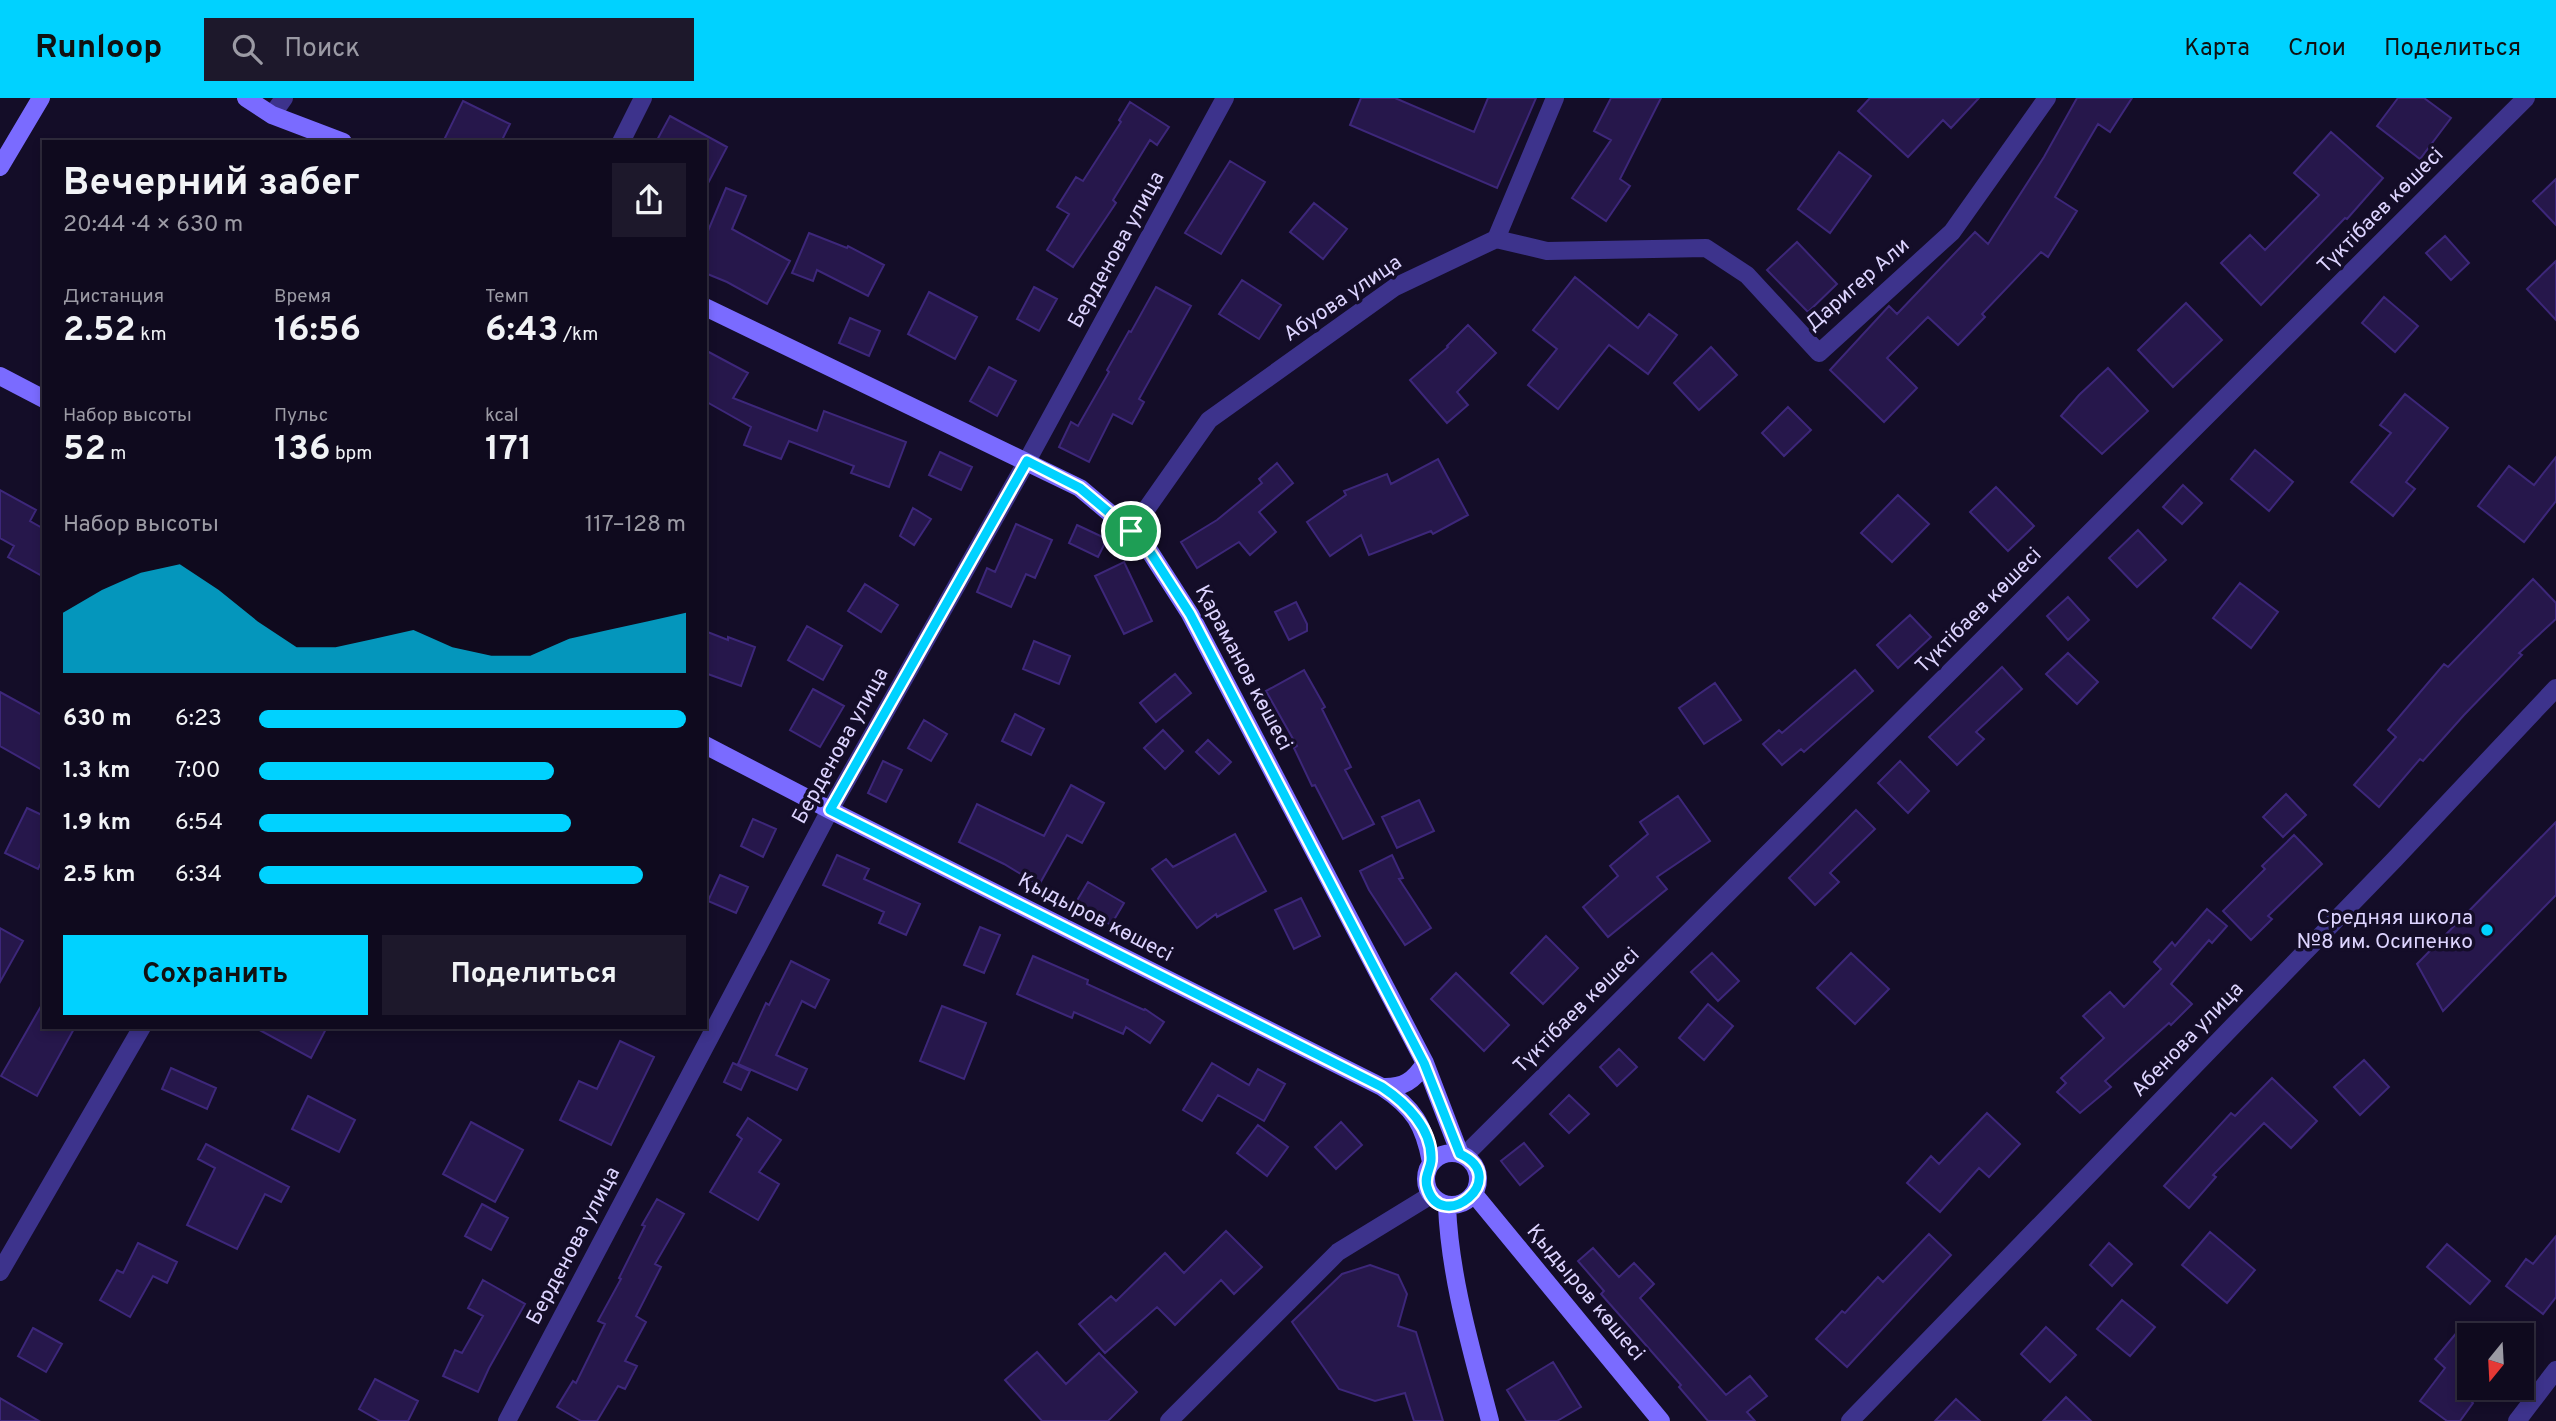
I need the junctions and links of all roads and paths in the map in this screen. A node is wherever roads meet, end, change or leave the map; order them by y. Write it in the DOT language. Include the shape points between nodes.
graph roads {
  1 [pos="41,98"];
  2 [pos="246,98"];
  3 [pos="284,98"];
  4 [pos="643,98"];
  5 [pos="1225,98"];
  6 [pos="1555,98"];
  7 [pos="2047,98"];
  8 [pos="2526,98"];
  9 [pos="272,115"];
  10 [pos="338,140"];
  11 [pos="622,140"];
  12 [pos="0,167"];
  13 [pos="1496,239"];
  14 [pos="707,308"];
  15 [pos="0,376"];
  16 [pos="42,398"];
  17 [pos="1027,461"];
  18 [pos="1131,531"];
  19 [pos="2556,688"];
  20 [pos="707,746"];
  21 [pos="830,810"];
  22 [pos="141,1029"];
  23 [pos="1424,1063"];
  24 [pos="1382,1087"];
  25 [pos="1462,1155"];
  26 [pos="1431,1163"];
  27 [pos="1431,1195"];
  28 [pos="1474,1195"];
  29 [pos="1447,1206"];
  30 [pos="0,1272"];
  31 [pos="2556,1370"];
  32 [pos="507,1421"];
  33 [pos="1169,1421"];
  34 [pos="1490,1421"];
  35 [pos="1661,1421"];
  36 [pos="1850,1421"];
  37 [pos="2517,1421"];
  1 -- 12 [label="street"];
  2 -- 9 [label="street"];
  3 -- 9 [label="street"];
  4 -- 11 [label="street"];
  5 -- 17 [label="street, Берденова улица"];
  6 -- 13 [label="street"];
  7 -- 13 [label="street, Даригер Али" via="1952,232 1819,353 1747,275 1706,248 1547,251"];
  8 -- 25 [label="street, Түктібаев көшесі"];
  9 -- 10 [label="street"];
  13 -- 18 [label="street, Абуова улица" via="1395,287 1209,420"];
  14 -- 17 [label="street, Қараманов көшесі"];
  15 -- 16 [label="street"];
  17 -- 18 [label="street, Қараманов көшесі" via="1080,488"];
  17 -- 21 [label="street, Берденова улица"];
  18 -- 23 [label="street, Қараманов көшесі" via="1143,541 1190,614"];
  19 -- 36 [label="street, Абенова улица"];
  20 -- 21 [label="street, Қыдыров көшесі"];
  21 -- 24 [label="street, Қыдыров көшесі"];
  21 -- 32 [label="street, Берденова улица"];
  22 -- 30 [label="street"];
  23 -- 24 [label="street" via="1410,1082 1397,1088"];
  23 -- 25 [label="street, Қараманов көшесі"];
  24 -- 26 [label="street, Қыдыров көшесі" via="1416,1117 1427,1139"];
  25 -- 26 [label="street" via="1450,1153"];
  25 -- 28 [label="street" via="1476,1169"];
  26 -- 27 [label="street" via="1426,1179"];
  27 -- 29 [label="street"];
  27 -- 33 [label="street" via="1338,1252"];
  28 -- 29 [label="street"];
  28 -- 35 [label="street, Қыдыров көшесі"];
  29 -- 34 [label="street" via="1462,1315"];
  31 -- 37 [label="street"];
}
